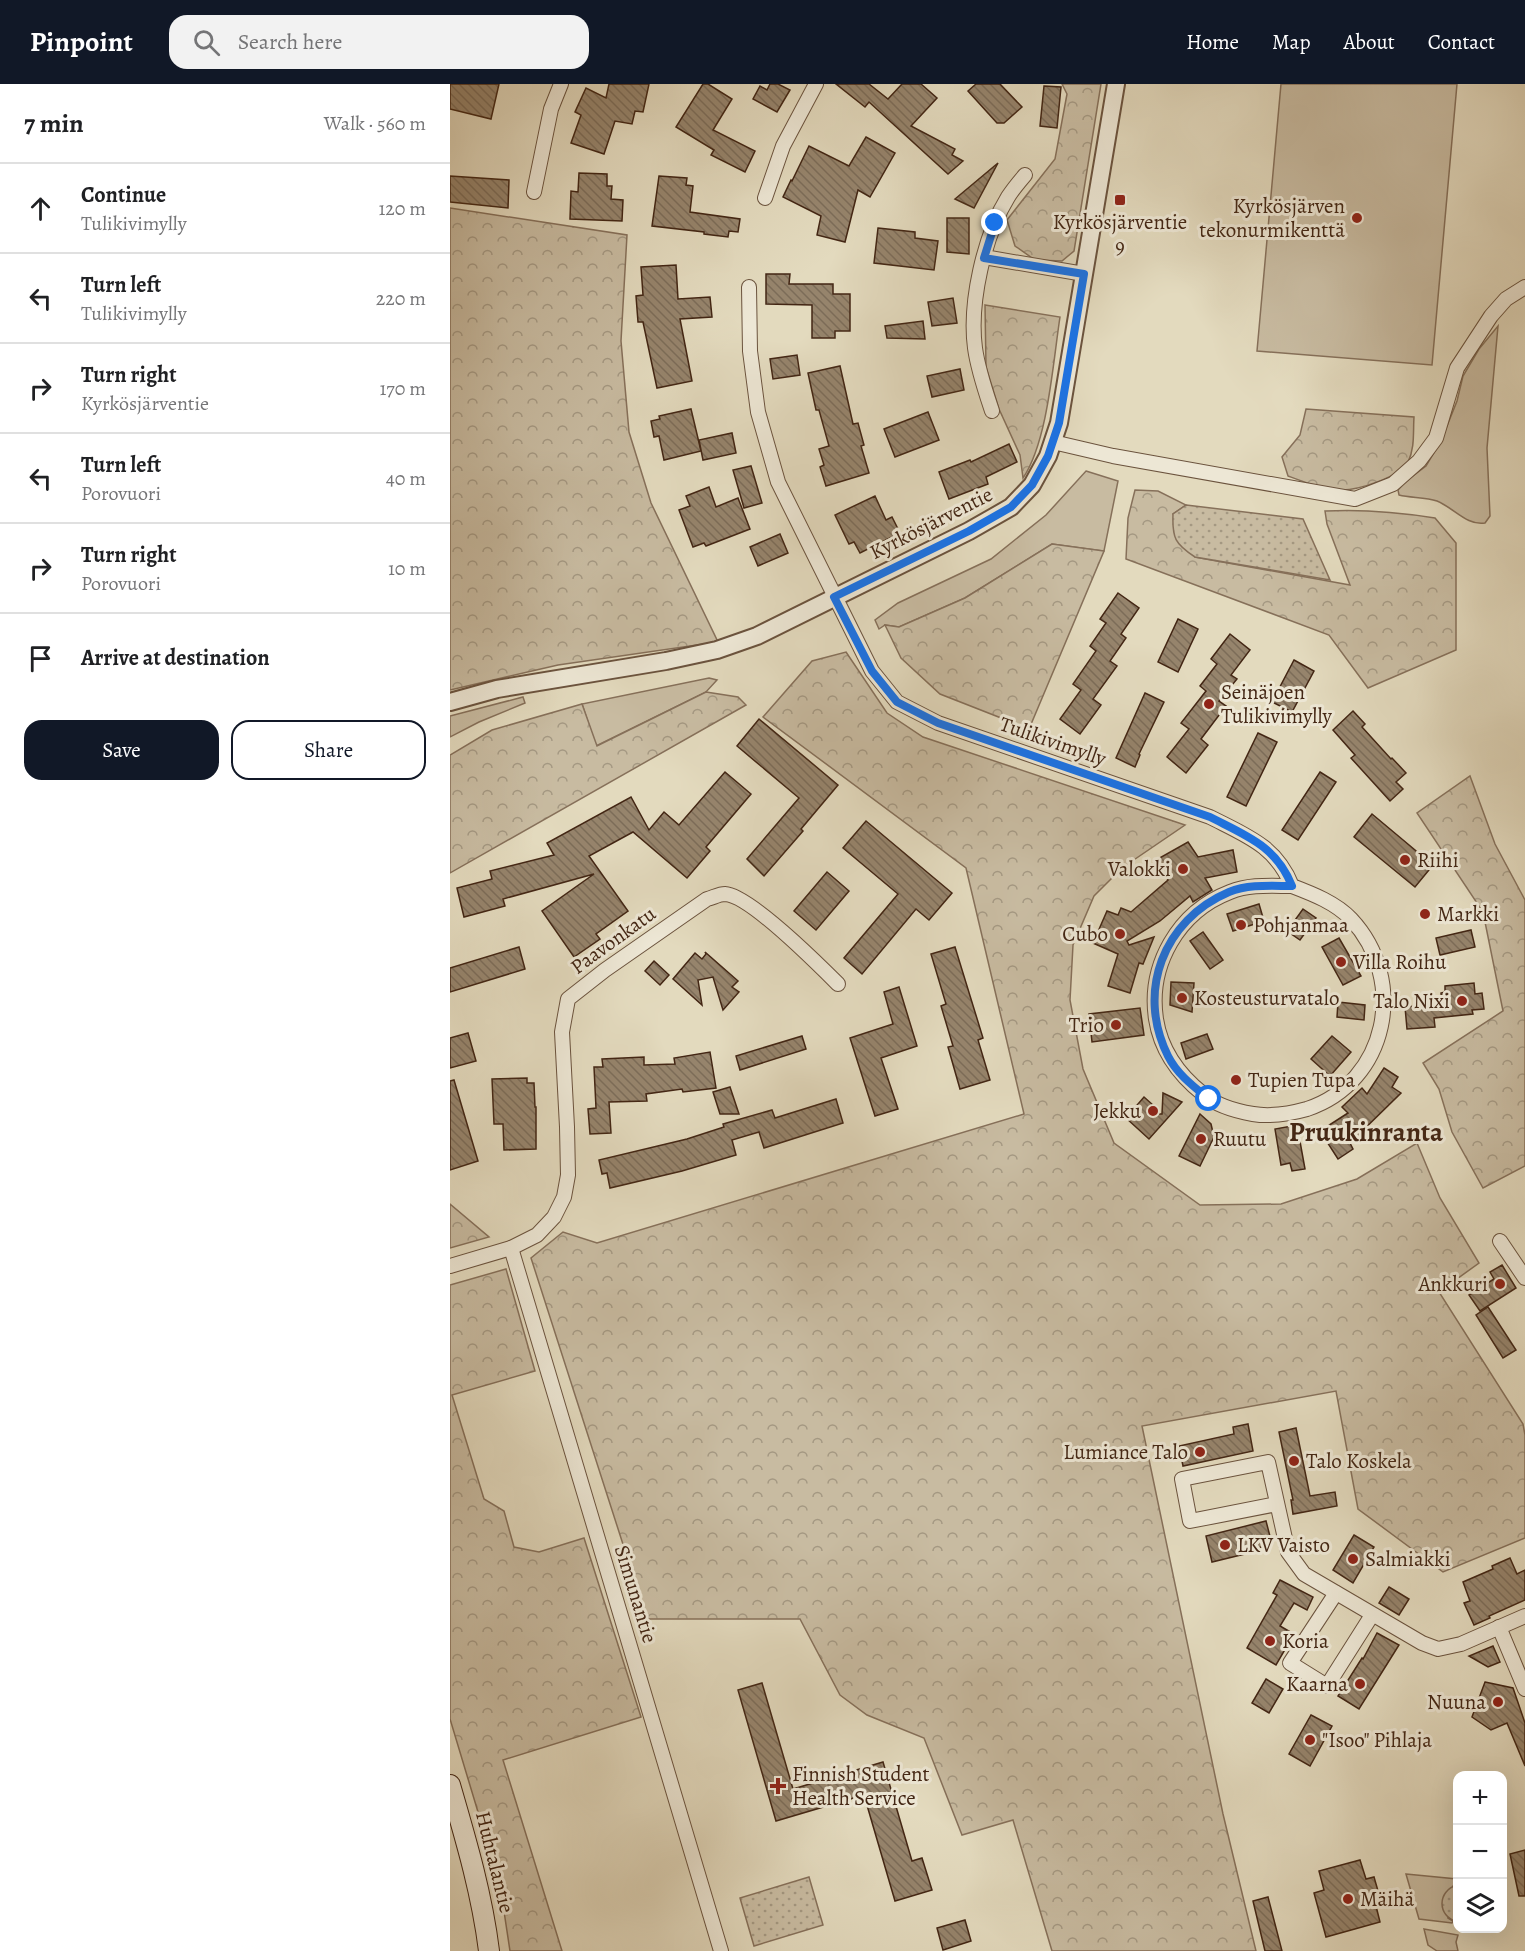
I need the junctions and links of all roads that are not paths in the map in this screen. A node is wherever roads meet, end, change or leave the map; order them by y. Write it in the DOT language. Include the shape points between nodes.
graph roads {
  1 [pos="561,84"];
  2 [pos="816,84"];
  3 [pos="1116,84"];
  4 [pos="1025,175"];
  5 [pos="534,192"];
  6 [pos="765,198"];
  7 [pos="984,258"];
  8 [pos="1084,274"];
  9 [pos="749,287"];
  10 [pos="1525,287"];
  11 [pos="992,411"];
  12 [pos="1053,442"];
  13 [pos="834,597"];
  14 [pos="450,702"];
  15 [pos="1292,886"];
  16 [pos="838,984"];
  17 [pos="1500,1241"];
  18 [pos="512,1248"];
  19 [pos="450,1266"];
  20 [pos="1525,1278"];
  21 [pos="1277,1504"];
  22 [pos="1336,1593"];
  23 [pos="1372,1615"];
  24 [pos="1525,1616"];
  25 [pos="1499,1628"];
  26 [pos="1525,1689"];
  27 [pos="450,1785"];
  28 [pos="489,1951"];
  29 [pos="721,1951"];
  1 -- 5 [label="street" via="551,109"];
  2 -- 6 [label="street" via="783,146"];
  3 -- 8 [label="street, Kyrkösjärventie"];
  4 -- 7 [label="street" via="995,223"];
  7 -- 8 [label="street"];
  7 -- 11 [label="street" via="974,314 975,347"];
  8 -- 12 [label="street, Kyrkösjärventie"];
  9 -- 13 [label="street, Tulikivimylly" via="750,351 758,412 778,482"];
  10 -- 12 [label="street" via="1506,299 1491,316 1457,368 1436,438 1419,461 1393,483 1355,499"];
  12 -- 13 [label="street, Kyrkösjärventie" via="1032,485 1011,507"];
  13 -- 14 [label="street, Kyrkösjärventie" via="757,636 717,650 497,689"];
  13 -- 15 [label="street, Tulikivimylly" via="872,671 897,702 938,723 1210,817 1275,856"];
  15 -- 15 [label="street" via="1258,885 1230,892 1205,905 1183,924 1167,947 1157,974 1154,1003 1158,1031 1169,1058 1186,1081 1209,1099 1235,1111 1263,1116 1292,1114 1327,1100 1362,1069 1376,1044 1384,1017 1383,981 1372,947 1351,918 1321,897"];
  16 -- 18 [label="street, Paavonkatu" via="745,901 725,894 707,899 568,999 562,1032 568,1174 564,1197 554,1216 537,1234"];
  17 -- 20 [label="street"];
  18 -- 19 [label="street, Paavonkatu"];
  18 -- 29 [label="street, Simunantie"];
  21 -- 21 [label="street" via="1268,1462 1182,1479 1190,1521"];
  21 -- 22 [label="street" via="1288,1552 1304,1574"];
  22 -- 23 [label="street"];
  22 -- 23 [label="street" via="1290,1663 1327,1686"];
  23 -- 25 [label="street" via="1438,1649"];
  24 -- 25 [label="street"];
  25 -- 26 [label="street"];
  27 -- 28 [label="main road, Huhtalantie" via="473,1863"];
}
